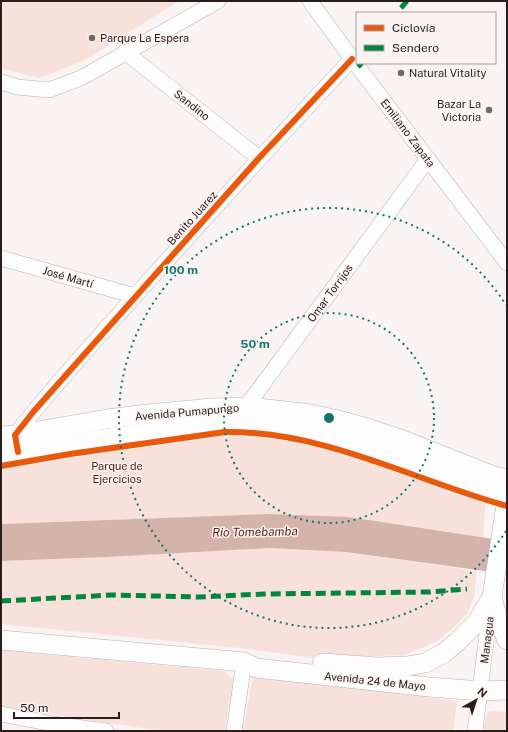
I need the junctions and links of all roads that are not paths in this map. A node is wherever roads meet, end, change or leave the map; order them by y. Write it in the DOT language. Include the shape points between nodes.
graph roads {
  1 [pos="218,1"];
  2 [pos="310,1"];
  3 [pos="125,52"];
  4 [pos="352,59"];
  5 [pos="1,82"];
  6 [pos="259,158"];
  7 [pos="428,159"];
  8 [pos="1,258"];
  9 [pos="507,263"];
  10 [pos="135,296"];
  11 [pos="246,421"];
  12 [pos="9,444"];
  13 [pos="507,479"];
  14 [pos="507,500"];
  15 [pos="492,597"];
  16 [pos="1,640"];
  17 [pos="507,640"];
  18 [pos="244,662"];
  19 [pos="507,690"];
  20 [pos="481,691"];
  21 [pos="1,714"];
  22 [pos="52,727"];
  23 [pos="106,731"];
  24 [pos="234,731"];
  25 [pos="475,731"];
  1 -- 3 [label="street"];
  2 -- 4 [label="street, Emiliano Zapata"];
  3 -- 5 [label="street" via="81,78 49,90 17,87"];
  3 -- 6 [label="street, Sandino"];
  4 -- 6 [label="street, Benito Juarez"];
  4 -- 7 [label="street, Emiliano Zapata"];
  6 -- 10 [label="street, Benito Juarez"];
  7 -- 9 [label="street, Emiliano Zapata"];
  7 -- 11 [label="street, Omar Torrijos"];
  8 -- 10 [label="street, José Martí"];
  10 -- 12 [label="street, Benito Juarez" via="34,411"];
  11 -- 12 [label="main road, Avenida Pumapungo" via="212,408 107,419"];
  11 -- 13 [label="main road, Avenida Pumapungo" via="311,414 338,420 403,440"];
  11 -- 14 [label="main road, Avenida Pumapungo" via="335,437 398,457"];
  14 -- 15 [label="main road"];
  15 -- 17 [label="main road"];
  15 -- 18 [label="main road, Avenida 24 de Mayo" via="477,622 457,642 444,653 424,663 378,667 258,658"];
  15 -- 20 [label="street, Managua"];
  16 -- 18 [label="main road, Avenida 24 de Mayo"];
  18 -- 20 [label="main road, Avenida 24 de Mayo" via="256,668"];
  18 -- 24 [label="street"];
  19 -- 20 [label="main road, Avenida 24 de Mayo"];
  20 -- 25 [label="street, Managua"];
  21 -- 22 [label="street"];
  22 -- 23 [label="street"];
}
